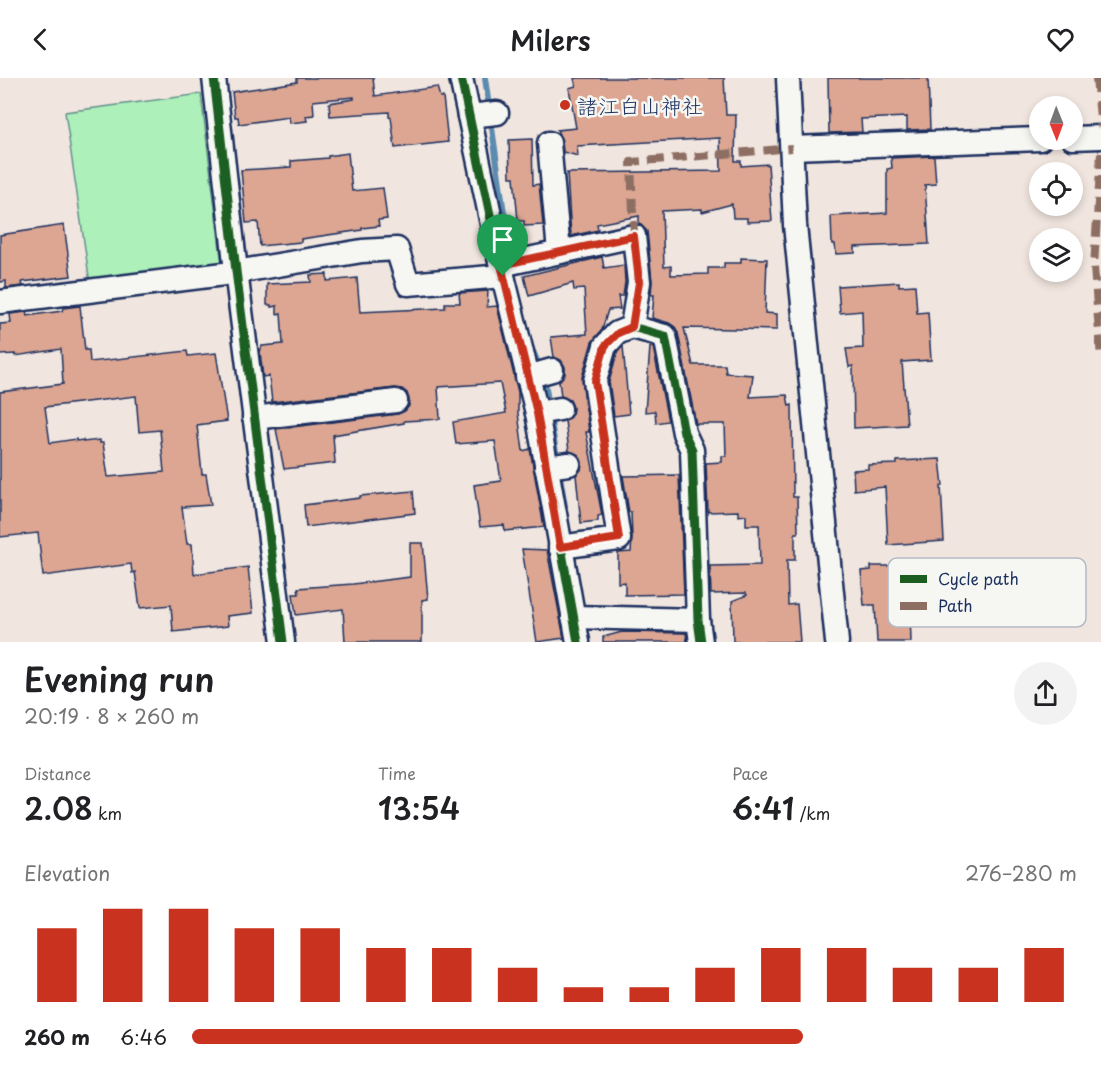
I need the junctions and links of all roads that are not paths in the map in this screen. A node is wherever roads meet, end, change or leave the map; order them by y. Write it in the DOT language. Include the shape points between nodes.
graph roads {
  1 [pos="214,78"];
  2 [pos="461,78"];
  3 [pos="788,78"];
  4 [pos="497,112"];
  5 [pos="469,116"];
  6 [pos="1101,137"];
  7 [pos="1083,138"];
  8 [pos="1029,139"];
  9 [pos="549,143"];
  10 [pos="792,148"];
  11 [pos="559,252"];
  12 [pos="508,267"];
  13 [pos="236,271"];
  14 [pos="0,302"];
  15 [pos="632,327"];
  16 [pos="552,370"];
  17 [pos="527,377"];
  18 [pos="396,401"];
  19 [pos="560,409"];
  20 [pos="537,413"];
  21 [pos="254,418"];
  22 [pos="569,464"];
  23 [pos="546,466"];
  24 [pos="570,545"];
  25 [pos="581,616"];
  26 [pos="699,631"];
  27 [pos="284,642"];
  28 [pos="578,642"];
  29 [pos="837,642"];
  1 -- 13 [label="street"];
  2 -- 5 [label="street"];
  3 -- 10 [label="street"];
  4 -- 5 [label="street"];
  5 -- 12 [label="street"];
  6 -- 7 [label="street"];
  8 -- 10 [label="street"];
  9 -- 11 [label="street"];
  10 -- 29 [label="street" via="795,225"];
  11 -- 12 [label="street"];
  11 -- 15 [label="street" via="634,236 639,282"];
  12 -- 13 [label="street" via="408,284 398,249"];
  12 -- 17 [label="street"];
  13 -- 14 [label="street"];
  13 -- 21 [label="street"];
  15 -- 24 [label="street" via="618,333 605,346 595,381 619,538"];
  15 -- 26 [label="street" via="665,336 684,433 692,450"];
  16 -- 17 [label="street"];
  17 -- 20 [label="street"];
  18 -- 21 [label="street"];
  19 -- 20 [label="street"];
  20 -- 23 [label="street"];
  21 -- 27 [label="street"];
  22 -- 23 [label="street"];
  23 -- 24 [label="street"];
  24 -- 25 [label="street"];
  25 -- 26 [label="street"];
  25 -- 28 [label="street"];
}
